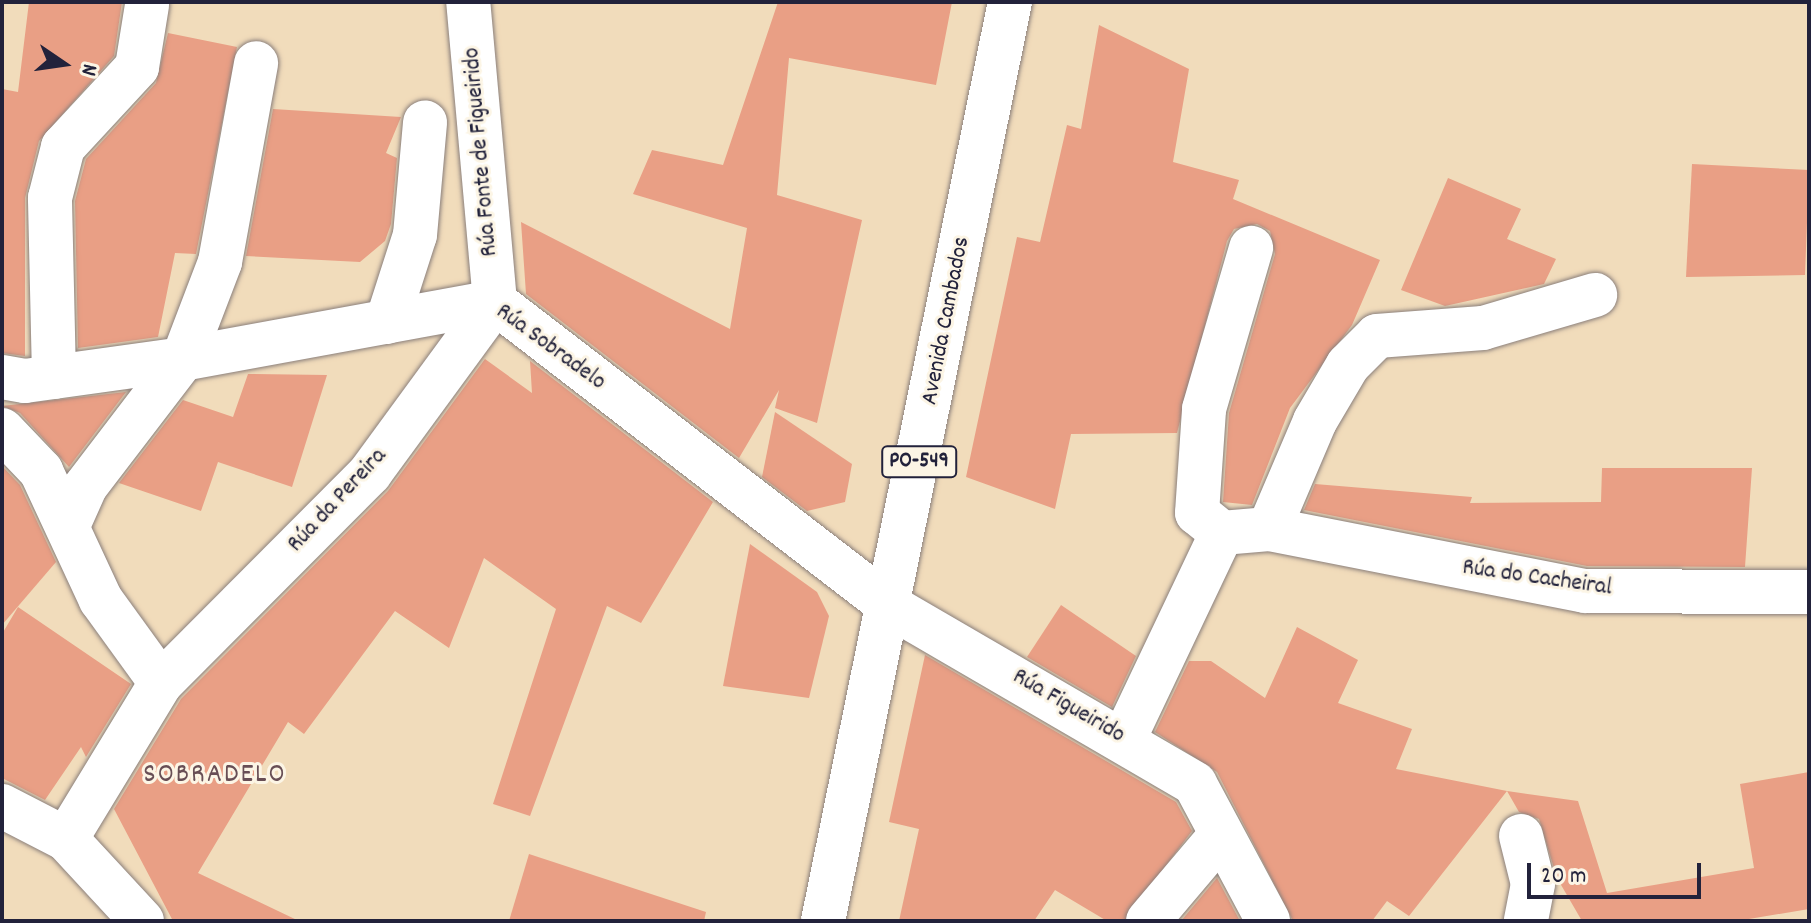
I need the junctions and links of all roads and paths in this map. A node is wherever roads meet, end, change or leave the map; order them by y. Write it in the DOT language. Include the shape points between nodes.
graph roads {
  1 [pos="468,2"];
  2 [pos="1010,2"];
  3 [pos="147,5"];
  4 [pos="256,63"];
  5 [pos="425,122"];
  6 [pos="1251,248"];
  7 [pos="1595,295"];
  8 [pos="495,302"];
  9 [pos="387,322"];
  10 [pos="183,359"];
  11 [pos="2,377"];
  12 [pos="54,377"];
  13 [pos="2,430"];
  14 [pos="70,521"];
  15 [pos="1269,529"];
  16 [pos="1222,533"];
  17 [pos="1809,592"];
  18 [pos="888,605"];
  19 [pos="161,683"];
  20 [pos="1124,739"];
  21 [pos="2,806"];
  22 [pos="1220,836"];
  23 [pos="1521,836"];
  24 [pos="66,839"];
  25 [pos="142,921"];
  26 [pos="823,921"];
  27 [pos="1148,921"];
  28 [pos="1268,921"];
  29 [pos="1526,921"];
  1 -- 8 [label="street, Rúa Fonte de Figueirido"];
  2 -- 18 [label="street, Avenida Cambados / PO-549"];
  3 -- 12 [label="street" via="137,67 63,147 50,198"];
  4 -- 10 [label="street" via="220,262"];
  5 -- 9 [label="street" via="415,235"];
  6 -- 16 [label="street" via="1204,409 1197,513"];
  7 -- 15 [label="street" via="1483,328 1377,336 1348,365 1315,421"];
  8 -- 9 [label="street, Rúa Sobradelo"];
  8 -- 18 [label="street, Rúa Sobradelo"];
  8 -- 19 [label="street, Rúa da Pereira" via="370,473"];
  9 -- 10 [label="street, Rúa Sobradelo"];
  10 -- 12 [label="street, Rúa Sobradelo"];
  10 -- 14 [label="street" via="85,487"];
  11 -- 12 [label="street, Rúa Sobradelo"];
  13 -- 14 [label="street" via="41,471"];
  14 -- 19 [label="street" via="101,600"];
  15 -- 16 [label="street, Rúa do Cacheiral"];
  15 -- 17 [label="street, Rúa do Cacheiral" via="1585,591"];
  16 -- 20 [label="street"];
  18 -- 20 [label="street, Rúa Figueirido"];
  18 -- 26 [label="street, Avenida Cambados / PO-549"];
  19 -- 24 [label="street, Rúa da Pereira"];
  20 -- 22 [label="street, Rúa Figueirido" via="1195,784"];
  21 -- 24 [label="street"];
  22 -- 27 [label="street"];
  22 -- 28 [label="street, Rúa Figueirido"];
  23 -- 29 [label="street" via="1533,884"];
  24 -- 25 [label="street"];
}
